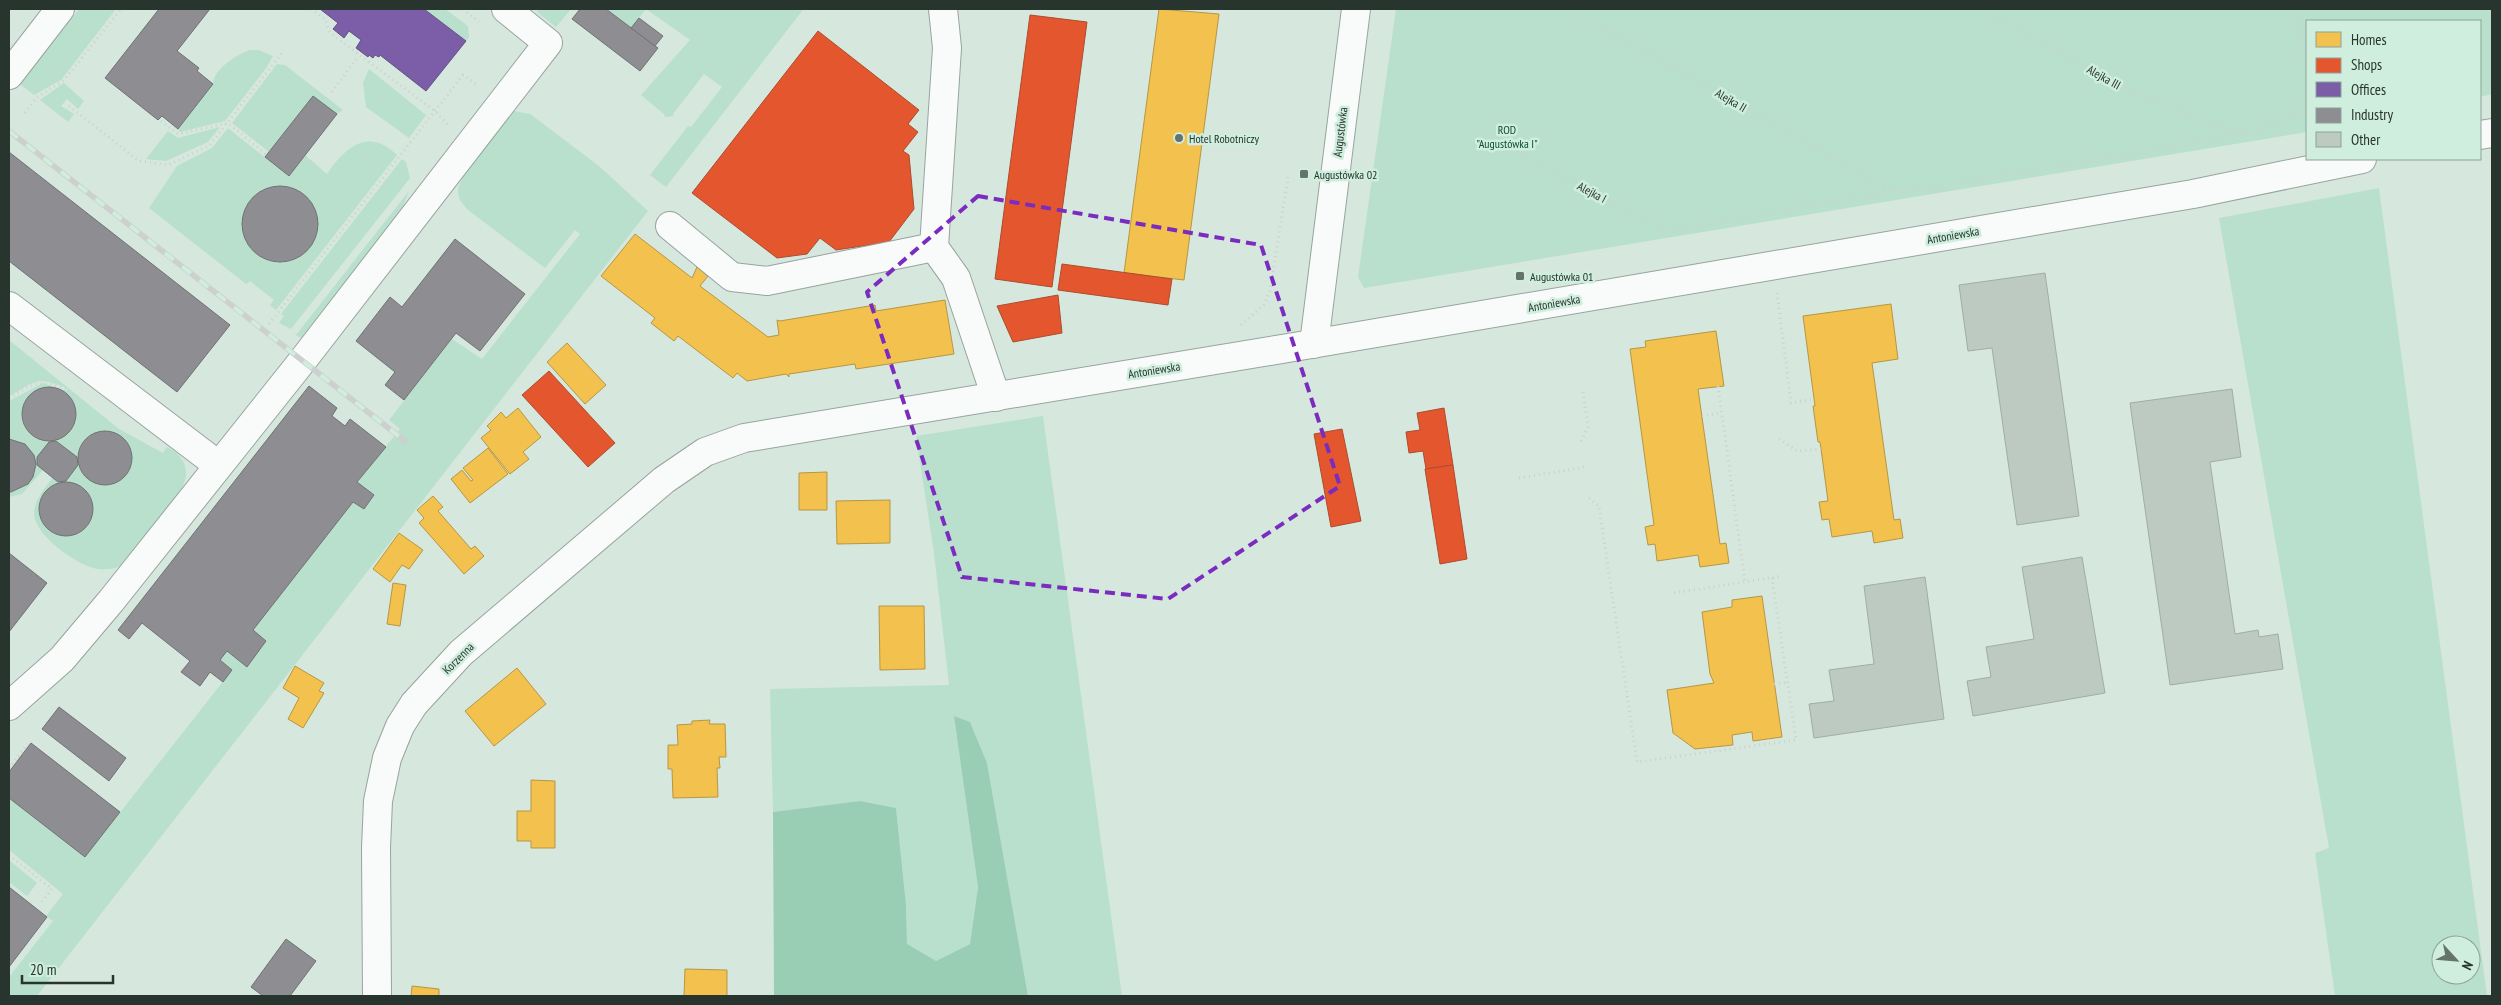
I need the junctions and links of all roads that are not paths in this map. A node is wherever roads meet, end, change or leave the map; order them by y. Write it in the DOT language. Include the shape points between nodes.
graph roads {
  1 [pos="60,9"];
  2 [pos="506,9"];
  3 [pos="943,9"];
  4 [pos="1356,9"];
  5 [pos="9,75"];
  6 [pos="2357,160"];
  7 [pos="670,226"];
  8 [pos="934,247"];
  9 [pos="9,306"];
  10 [pos="1314,344"];
  11 [pos="996,397"];
  12 [pos="744,438"];
  13 [pos="218,465"];
  14 [pos="9,706"];
  15 [pos="377,996"];
  1 -- 5 [label="street"];
  2 -- 13 [label="street" via="548,43 304,360"];
  3 -- 8 [label="street" via="947,48"];
  4 -- 10 [label="street, Augustówka"];
  6 -- 10 [label="street, Antoniewska" via="2193,194"];
  7 -- 8 [label="street" via="732,277 767,281"];
  8 -- 11 [label="street" via="956,278"];
  9 -- 13 [label="street"];
  10 -- 11 [label="street, Antoniewska"];
  11 -- 12 [label="street, Antoniewska"];
  12 -- 15 [label="street, Korzenna" via="705,452 664,480 461,653 414,704 400,726 387,758 378,801"];
  13 -- 14 [label="street" via="62,659"];
}
